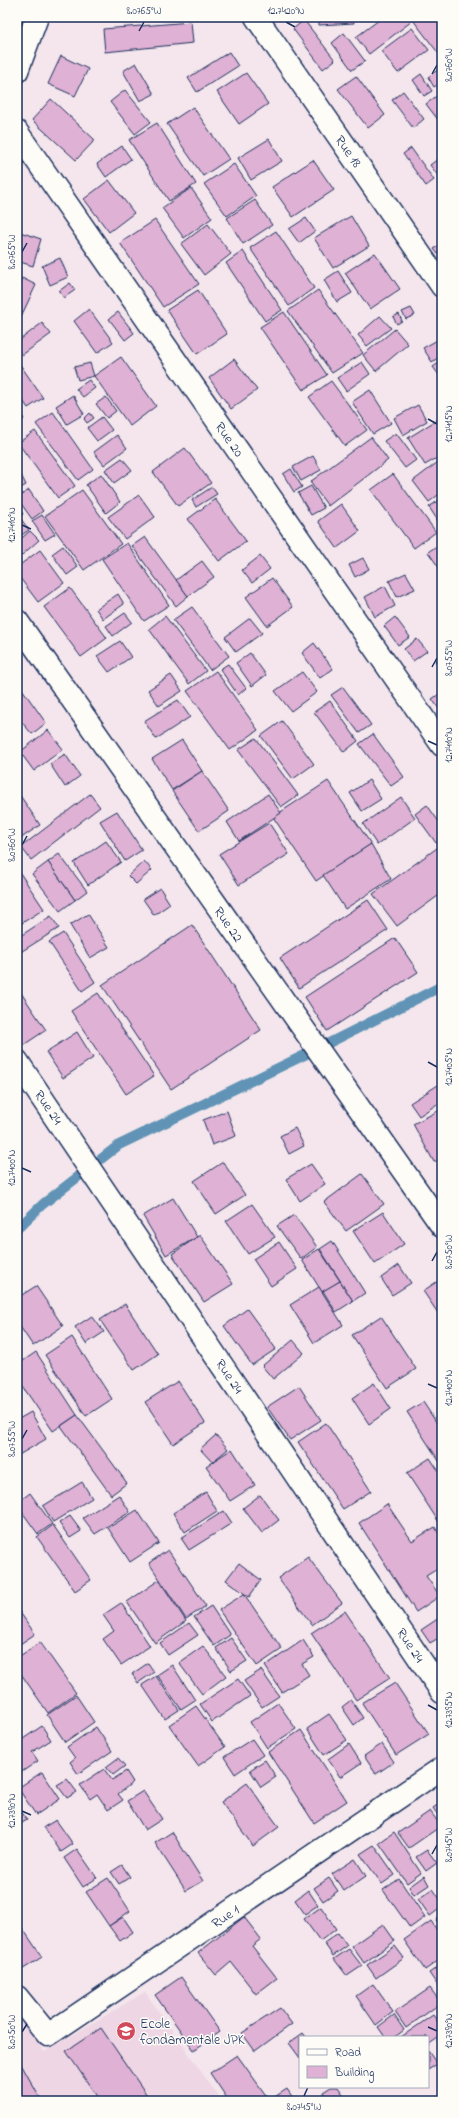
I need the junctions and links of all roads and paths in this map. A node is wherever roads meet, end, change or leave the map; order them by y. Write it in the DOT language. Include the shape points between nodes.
graph roads {
  1 [pos="256,17"];
  2 [pos="42,18"];
  3 [pos="17,71"];
  4 [pos="17,132"];
  5 [pos="442,286"];
  6 [pos="17,621"];
  7 [pos="442,745"];
  8 [pos="17,1061"];
  9 [pos="442,1226"];
  10 [pos="442,1692"];
  11 [pos="442,1768"];
  12 [pos="17,1997"];
  1 -- 5 [label="street, Rue 18"];
  2 -- 3 [label="street"];
  4 -- 7 [label="street, Rue 20"];
  6 -- 9 [label="street, Rue 22"];
  8 -- 10 [label="street, Rue 24"];
  11 -- 12 [label="street, Rue 1" via="48,2036"];
}
